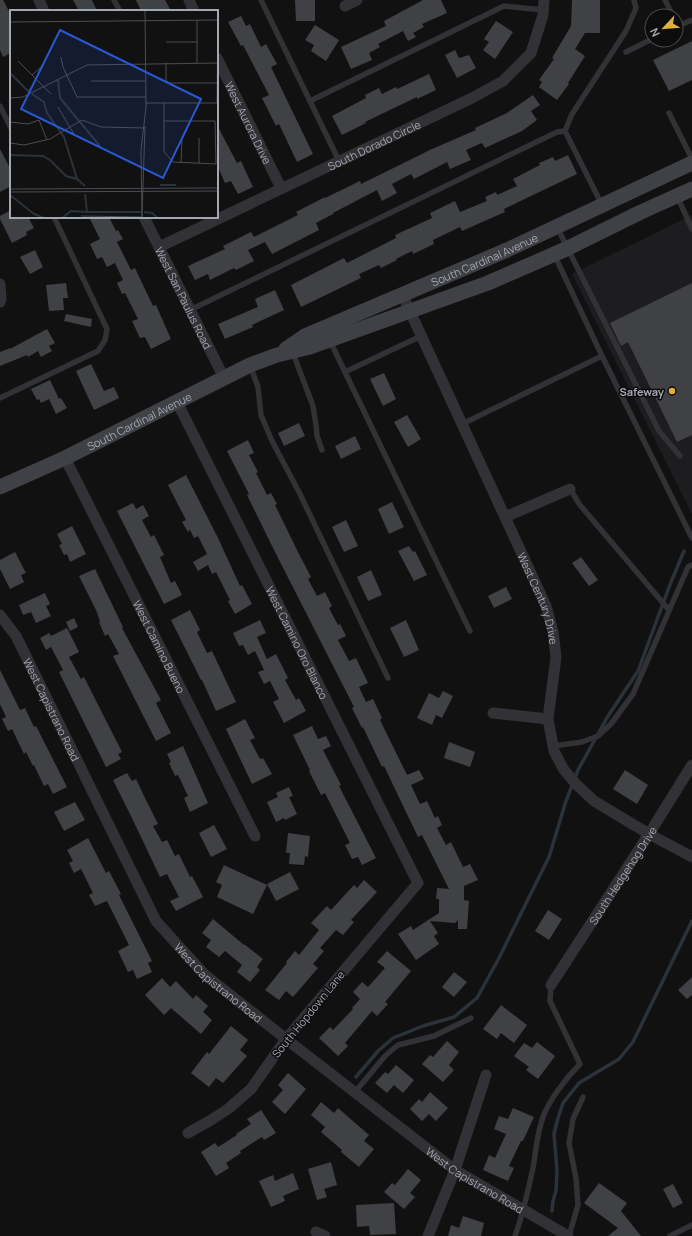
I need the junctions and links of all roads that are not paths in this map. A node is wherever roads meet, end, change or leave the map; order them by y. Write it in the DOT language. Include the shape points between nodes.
graph roads {
  1 [pos="38,0"];
  2 [pos="114,0"];
  3 [pos="189,0"];
  4 [pos="261,0"];
  5 [pos="357,0"];
  6 [pos="634,0"];
  7 [pos="544,5"];
  8 [pos="345,6"];
  9 [pos="43,10"];
  10 [pos="119,10"];
  11 [pos="194,10"];
  12 [pos="644,43"];
  13 [pos="626,52"];
  14 [pos="218,60"];
  15 [pos="310,101"];
  16 [pos="0,106"];
  17 [pos="669,112"];
  18 [pos="10,126"];
  19 [pos="565,131"];
  20 [pos="692,159"];
  21 [pos="340,161"];
  22 [pos="692,162"];
  23 [pos="281,188"];
  24 [pos="692,189"];
  25 [pos="677,196"];
  26 [pos="603,205"];
  27 [pos="218,215"];
  28 [pos="54,218"];
  29 [pos="144,218"];
  30 [pos="212,218"];
  31 [pos="556,227"];
  32 [pos="692,229"];
  33 [pos="159,247"];
  34 [pos="560,252"];
  35 [pos="0,284"];
  36 [pos="402,294"];
  37 [pos="0,302"];
  38 [pos="190,310"];
  39 [pos="410,312"];
  40 [pos="421,336"];
  41 [pos="330,340"];
  42 [pos="292,350"];
  43 [pos="277,355"];
  44 [pos="602,356"];
  45 [pos="250,365"];
  46 [pos="345,372"];
  47 [pos="224,378"];
  48 [pos="0,398"];
  49 [pos="177,402"];
  50 [pos="462,424"];
  51 [pos="322,450"];
  52 [pos="680,456"];
  53 [pos="65,458"];
  54 [pos="0,486"];
  55 [pos="570,489"];
  56 [pos="505,517"];
  57 [pos="692,538"];
  58 [pos="692,565"];
  59 [pos="669,610"];
  60 [pos="0,615"];
  61 [pos="470,631"];
  62 [pos="388,678"];
  63 [pos="493,713"];
  64 [pos="548,719"];
  65 [pos="553,746"];
  66 [pos="692,765"];
  67 [pos="649,834"];
  68 [pos="255,836"];
  69 [pos="692,857"];
  70 [pos="418,883"];
  71 [pos="551,985"];
  72 [pos="471,1018"];
  73 [pos="286,1039"];
  74 [pos="486,1075"];
  75 [pos="355,1092"];
  76 [pos="584,1097"];
  77 [pos="188,1133"];
  78 [pos="455,1170"];
  79 [pos="523,1210"];
  80 [pos="692,1225"];
  81 [pos="428,1236"];
  82 [pos="515,1236"];
  83 [pos="568,1236"];
  84 [pos="670,1236"];
  1 -- 9 [label="street"];
  2 -- 10 [label="lane"];
  3 -- 11 [label="street"];
  4 -- 15 [label="lane"];
  5 -- 8 [label="street"];
  6 -- 19 [label="lane" via="636,8 626,31 572,114"];
  7 -- 15 [label="lane" via="504,6"];
  7 -- 21 [label="street, South Dorado Circle" via="531,53 502,82"];
  12 -- 13 [label="lane"];
  14 -- 23 [label="street, West Aurora Drive"];
  15 -- 21 [label="lane"];
  16 -- 18 [label="lane"];
  17 -- 20 [label="lane"];
  19 -- 26 [label="lane"];
  19 -- 38 [label="lane" via="557,132"];
  21 -- 23 [label="street, South Dorado Circle"];
  22 -- 26 [label="main road, South Cardinal Avenue"];
  23 -- 27 [label="street, South Dorado Circle"];
  24 -- 25 [label="main road, South Cardinal Avenue"];
  25 -- 32 [label="lane"];
  25 -- 34 [label="main road, South Cardinal Avenue"];
  26 -- 31 [label="main road, South Cardinal Avenue"];
  28 -- 48 [label="lane" via="107,329 105,340 98,351"];
  29 -- 33 [label="street, West San Paulus Road"];
  30 -- 33 [label="street, South Dorado Circle"];
  31 -- 34 [label="lane"];
  31 -- 36 [label="main road, South Cardinal Avenue"];
  33 -- 38 [label="street, West San Paulus Road"];
  34 -- 39 [label="main road, South Cardinal Avenue" via="488,283"];
  34 -- 44 [label="lane"];
  34 -- 52 [label="lane" via="658,431"];
  35 -- 37 [label="street"];
  36 -- 39 [label="street, West Century Drive"];
  36 -- 43 [label="main road, South Cardinal Avenue" via="305,336"];
  38 -- 47 [label="street, West San Paulus Road"];
  39 -- 40 [label="street, West Century Drive"];
  39 -- 41 [label="main road, South Cardinal Avenue"];
  40 -- 46 [label="lane"];
  40 -- 50 [label="street, West Century Drive"];
  41 -- 42 [label="main road, South Cardinal Avenue"];
  41 -- 46 [label="lane"];
  42 -- 43 [label="main road, South Cardinal Avenue"];
  42 -- 51 [label="lane" via="313,406 317,436"];
  43 -- 45 [label="main road, South Cardinal Avenue"];
  44 -- 50 [label="lane"];
  44 -- 57 [label="lane"];
  45 -- 47 [label="main road, South Cardinal Avenue"];
  45 -- 62 [label="lane" via="258,387 261,415 272,441"];
  46 -- 61 [label="lane"];
  47 -- 49 [label="main road, South Cardinal Avenue"];
  49 -- 53 [label="main road, South Cardinal Avenue"];
  49 -- 70 [label="street, West Camino Oro Blanco"];
  50 -- 56 [label="street, West Century Drive"];
  53 -- 54 [label="main road, South Cardinal Avenue"];
  53 -- 68 [label="street, West Camino Bueno"];
  55 -- 56 [label="street"];
  55 -- 59 [label="lane" via="580,505"];
  56 -- 64 [label="street, West Century Drive" via="546,606 553,632 556,657"];
  58 -- 59 [label="lane" via="688,567"];
  59 -- 65 [label="lane" via="633,694 611,724 598,736 582,742"];
  60 -- 73 [label="street, West Capistrano Road" via="16,636 156,922 204,974"];
  63 -- 64 [label="street"];
  64 -- 65 [label="street, West Century Drive"];
  65 -- 67 [label="street, West Century Drive" via="564,770 594,801"];
  66 -- 67 [label="street, South Hedgehog Drive"];
  67 -- 69 [label="street, West Century Drive"];
  67 -- 71 [label="street, South Hedgehog Drive"];
  70 -- 73 [label="street, South Hopdown Lane"];
  71 -- 79 [label="lane" via="550,1001 580,1064 555,1095 544,1116"];
  72 -- 75 [label="lane" via="434,1036 398,1045 385,1056"];
  73 -- 75 [label="street, West Capistrano Road"];
  73 -- 77 [label="street, South Hopdown Lane" via="251,1089 222,1113"];
  74 -- 78 [label="street"];
  75 -- 78 [label="street, West Capistrano Road"];
  76 -- 83 [label="lane" via="573,1119 569,1143 578,1205"];
  78 -- 79 [label="street, West Capistrano Road"];
  78 -- 81 [label="street"];
  79 -- 82 [label="lane"];
  79 -- 83 [label="street, West Capistrano Road"];
  80 -- 84 [label="lane"];
}
